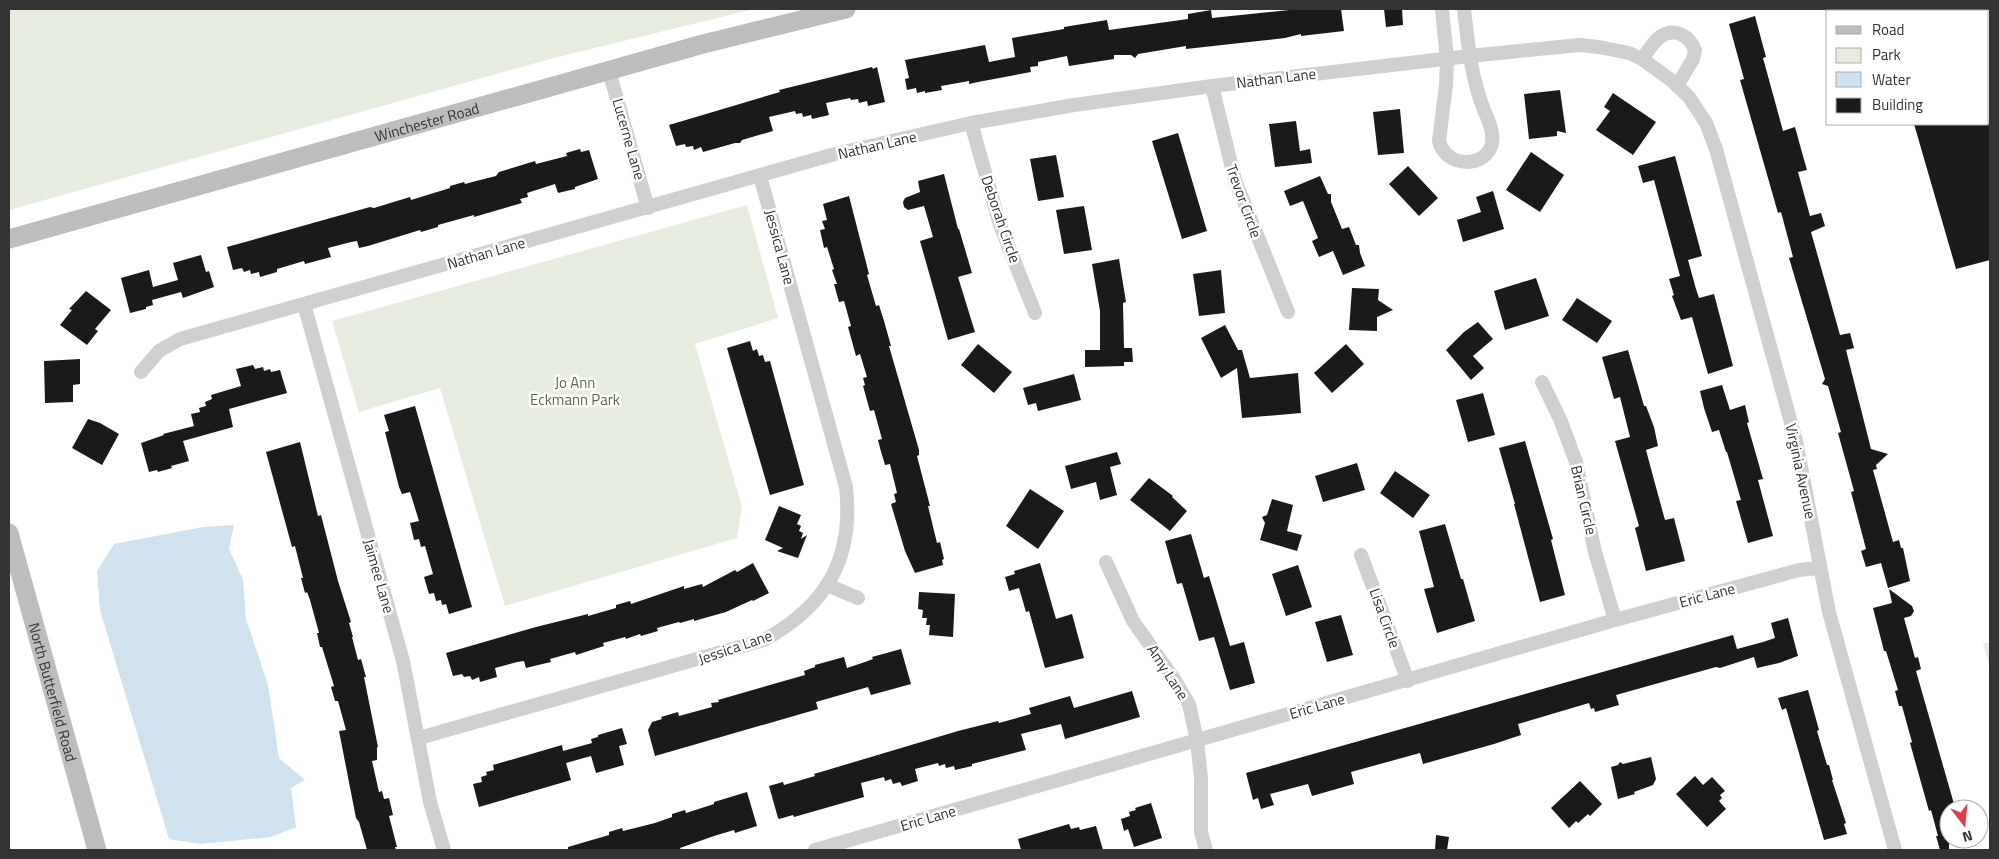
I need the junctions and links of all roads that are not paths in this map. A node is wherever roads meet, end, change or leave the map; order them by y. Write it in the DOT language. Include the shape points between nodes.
graph roads {
  1 [pos="846,9"];
  2 [pos="1442,9"];
  3 [pos="1464,9"];
  4 [pos="1469,56"];
  5 [pos="1447,59"];
  6 [pos="1642,59"];
  7 [pos="609,71"];
  8 [pos="1212,86"];
  9 [pos="1677,86"];
  10 [pos="971,124"];
  11 [pos="760,176"];
  12 [pos="648,208"];
  13 [pos="9,239"];
  14 [pos="304,304"];
  15 [pos="1288,312"];
  16 [pos="1035,313"];
  17 [pos="141,372"];
  18 [pos="1542,382"];
  19 [pos="9,533"];
  20 [pos="1362,555"];
  21 [pos="1106,562"];
  22 [pos="1820,568"];
  23 [pos="827,585"];
  24 [pos="858,598"];
  25 [pos="1615,620"];
  26 [pos="1408,681"];
  27 [pos="418,738"];
  28 [pos="1197,741"];
  29 [pos="97,850"];
  30 [pos="444,850"];
  31 [pos="815,850"];
  32 [pos="1206,850"];
  33 [pos="1895,850"];
  1 -- 7 [label="main road, Winchester Road"];
  2 -- 5 [label="street"];
  3 -- 4 [label="street"];
  4 -- 5 [label="street, Nathan Lane"];
  4 -- 5 [label="street" via="1476,90 1492,134 1492,145 1485,155 1463,162 1453,161 1446,155 1439,141"];
  4 -- 6 [label="street, Nathan Lane" via="1579,45"];
  5 -- 8 [label="street, Nathan Lane"];
  6 -- 9 [label="street, Virginia Avenue"];
  6 -- 9 [label="street" via="1660,38 1671,32 1683,34 1695,50 1694,59"];
  7 -- 12 [label="street, Lucerne Lane"];
  7 -- 13 [label="main road, Winchester Road"];
  8 -- 10 [label="street, Nathan Lane" via="1074,105"];
  8 -- 15 [label="street, Trevor Circle" via="1235,180"];
  9 -- 22 [label="street, Virginia Avenue" via="1706,123 1718,158 1796,441"];
  10 -- 11 [label="street, Nathan Lane" via="835,154"];
  10 -- 16 [label="street, Deborah Circle" via="1000,224"];
  11 -- 12 [label="street, Nathan Lane"];
  11 -- 23 [label="street, Jessica Lane" via="846,487 847,526 836,570"];
  12 -- 14 [label="street, Nathan Lane"];
  14 -- 17 [label="street, Nathan Lane" via="180,339 159,351"];
  14 -- 27 [label="street, Jaimee Lane" via="403,660"];
  18 -- 25 [label="street, Brian Circle" via="1576,462"];
  19 -- 29 [label="main road, North Butterfield Road"];
  20 -- 26 [label="street, Lisa Circle"];
  21 -- 28 [label="street, Amy Lane" via="1133,621 1189,704"];
  22 -- 25 [label="street, Eric Lane" via="1798,570"];
  22 -- 33 [label="street, Virginia Avenue" via="1829,612"];
  23 -- 24 [label="street"];
  23 -- 27 [label="street, Jessica Lane" via="802,616 764,640"];
  25 -- 26 [label="street, Eric Lane"];
  26 -- 28 [label="street, Eric Lane"];
  27 -- 30 [label="street, Jaimee Lane" via="430,802"];
  28 -- 31 [label="street, Eric Lane"];
  28 -- 32 [label="street, Amy Lane" via="1201,832"];
}
